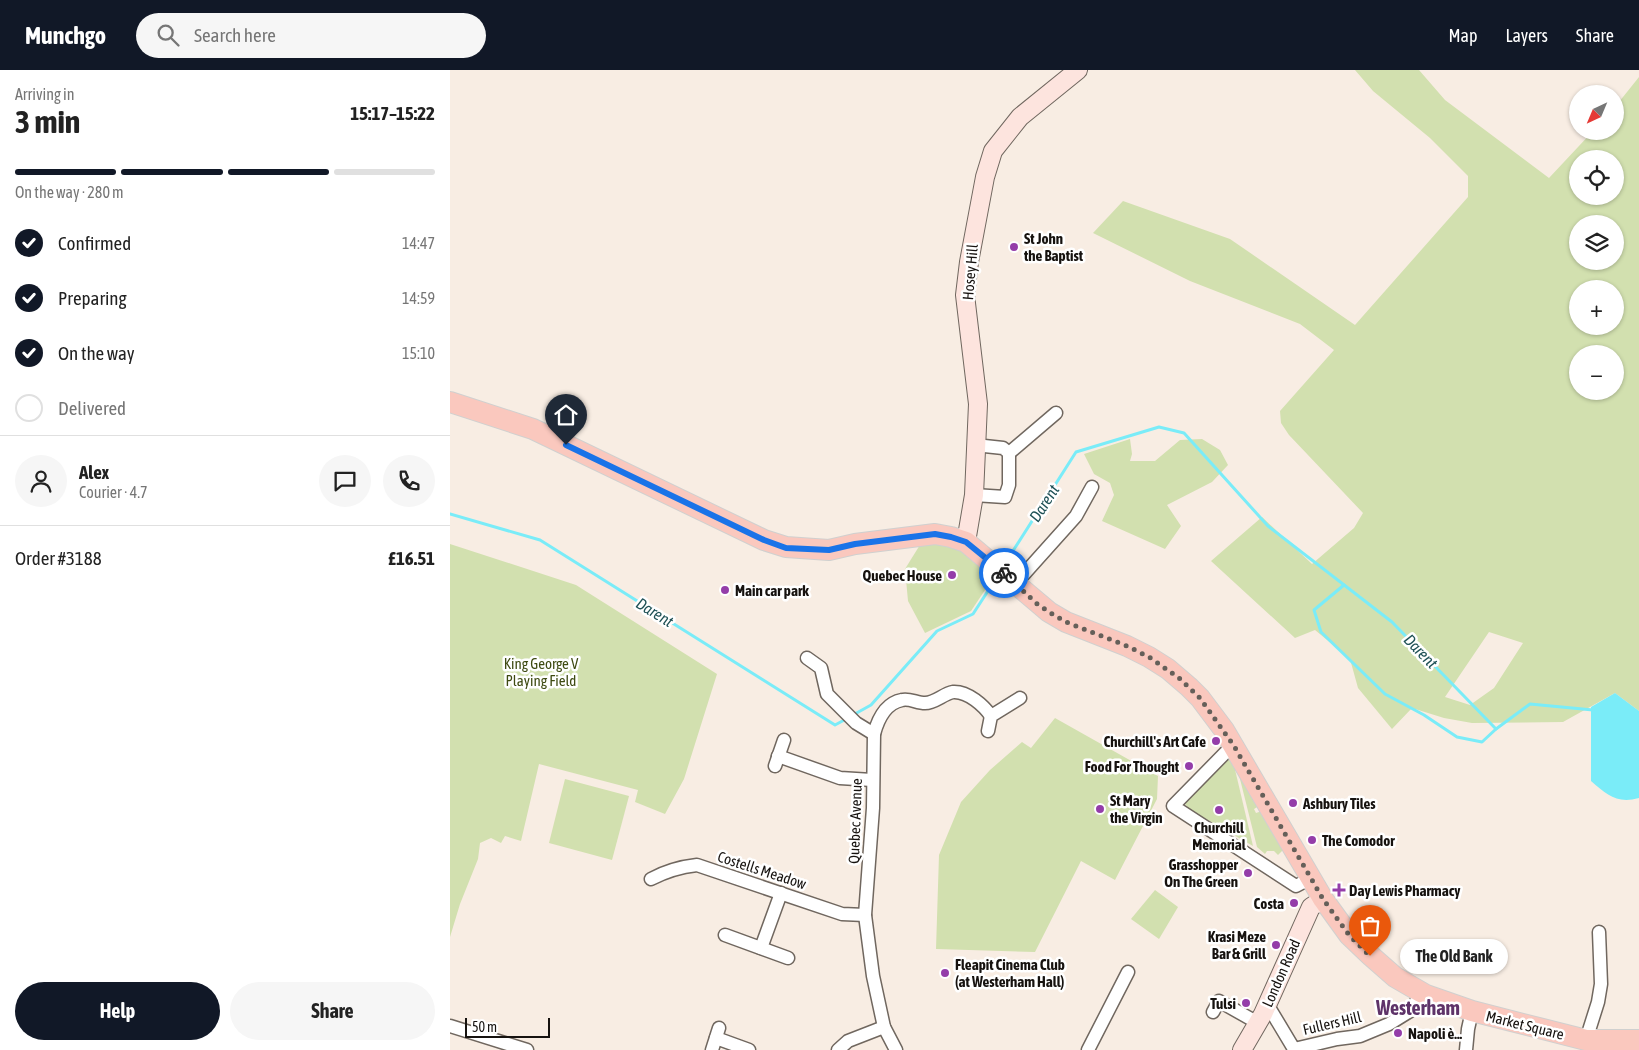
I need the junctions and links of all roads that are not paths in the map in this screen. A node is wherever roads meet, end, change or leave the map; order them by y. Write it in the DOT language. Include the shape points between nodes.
graph roads {
  1 [pos="1078,70"];
  2 [pos="450,402"];
  3 [pos="1056,413"];
  4 [pos="975,445"];
  5 [pos="1010,453"];
  6 [pos="1092,487"];
  7 [pos="974,495"];
  8 [pos="966,542"];
  9 [pos="1016,583"];
  10 [pos="807,658"];
  11 [pos="1020,698"];
  12 [pos="991,716"];
  13 [pos="988,731"];
  14 [pos="874,734"];
  15 [pos="784,740"];
  16 [pos="1234,746"];
  17 [pos="872,780"];
  18 [pos="1311,878"];
  19 [pos="651,879"];
  20 [pos="781,893"];
  21 [pos="1323,899"];
  22 [pos="865,914"];
  23 [pos="1598,932"];
  24 [pos="725,935"];
  25 [pos="761,948"];
  26 [pos="788,958"];
  27 [pos="1128,972"];
  28 [pos="1423,992"];
  29 [pos="1216,1007"];
  30 [pos="1266,1007"];
  31 [pos="1472,1011"];
  32 [pos="1258,1023"];
  33 [pos="450,1026"];
  34 [pos="884,1027"];
  35 [pos="716,1038"];
  36 [pos="1639,1040"];
  37 [pos="1338,1044"];
  38 [pos="1589,1044"];
  39 [pos="1294,1049"];
  40 [pos="527,1050"];
  41 [pos="748,1050"];
  42 [pos="838,1050"];
  43 [pos="896,1050"];
  44 [pos="1088,1050"];
  45 [pos="1242,1050"];
  46 [pos="1466,1050"];
  1 -- 4 [label="main road, Hosey Hill" via="1020,117 993,151 985,177 965,295 978,404"];
  2 -- 8 [label="main road" via="533,429 786,548 829,550 935,534"];
  3 -- 5 [label="street"];
  4 -- 5 [label="street" via="1003,448"];
  4 -- 7 [label="main road, Hosey Hill"];
  5 -- 7 [label="street" via="1009,485 1005,497"];
  6 -- 9 [label="street" via="1076,516"];
  7 -- 8 [label="main road, Hosey Hill"];
  8 -- 9 [label="main road, Market Square"];
  9 -- 16 [label="main road, Market Square" via="1036,603 1057,617 1127,646 1168,669 1200,698"];
  10 -- 14 [label="street" via="821,668 827,694 856,723"];
  11 -- 12 [label="street"];
  12 -- 13 [label="street"];
  12 -- 14 [label="street, Quebec Avenue" via="973,698 953,692 925,703 903,699 885,710"];
  14 -- 17 [label="street, Quebec Avenue"];
  15 -- 17 [label="street" via="776,761 840,778"];
  16 -- 18 [label="main road, Market Square"];
  16 -- 18 [label="street" via="1173,806 1296,886"];
  17 -- 22 [label="street, Quebec Avenue"];
  18 -- 21 [label="main road, Market Square"];
  19 -- 20 [label="street, Costells Meadow" via="674,869 697,865"];
  20 -- 22 [label="street, Costells Meadow" via="842,914"];
  20 -- 25 [label="street"];
  21 -- 28 [label="main road, Market Square" via="1349,935 1370,956 1394,977"];
  21 -- 30 [label="main road, London Road" via="1308,912"];
  22 -- 34 [label="street, Quebec Avenue"];
  23 -- 38 [label="street" via="1601,984"];
  24 -- 25 [label="street"];
  25 -- 26 [label="street"];
  27 -- 44 [label="street"];
  28 -- 31 [label="main road, Market Square"];
  28 -- 37 [label="street, Fullers Hill" via="1406,1015"];
  29 -- 32 [label="street"];
  30 -- 32 [label="main road, London Road"];
  30 -- 39 [label="street"];
  31 -- 38 [label="main road, Market Square"];
  31 -- 46 [label="street"];
  32 -- 45 [label="main road, London Road"];
  33 -- 40 [label="street"];
  34 -- 42 [label="street" via="848,1041"];
  34 -- 43 [label="street, Quebec Avenue"];
  35 -- 41 [label="street"];
  36 -- 38 [label="main road, Market Square"];
  37 -- 39 [label="street, Fullers Hill"];
}
